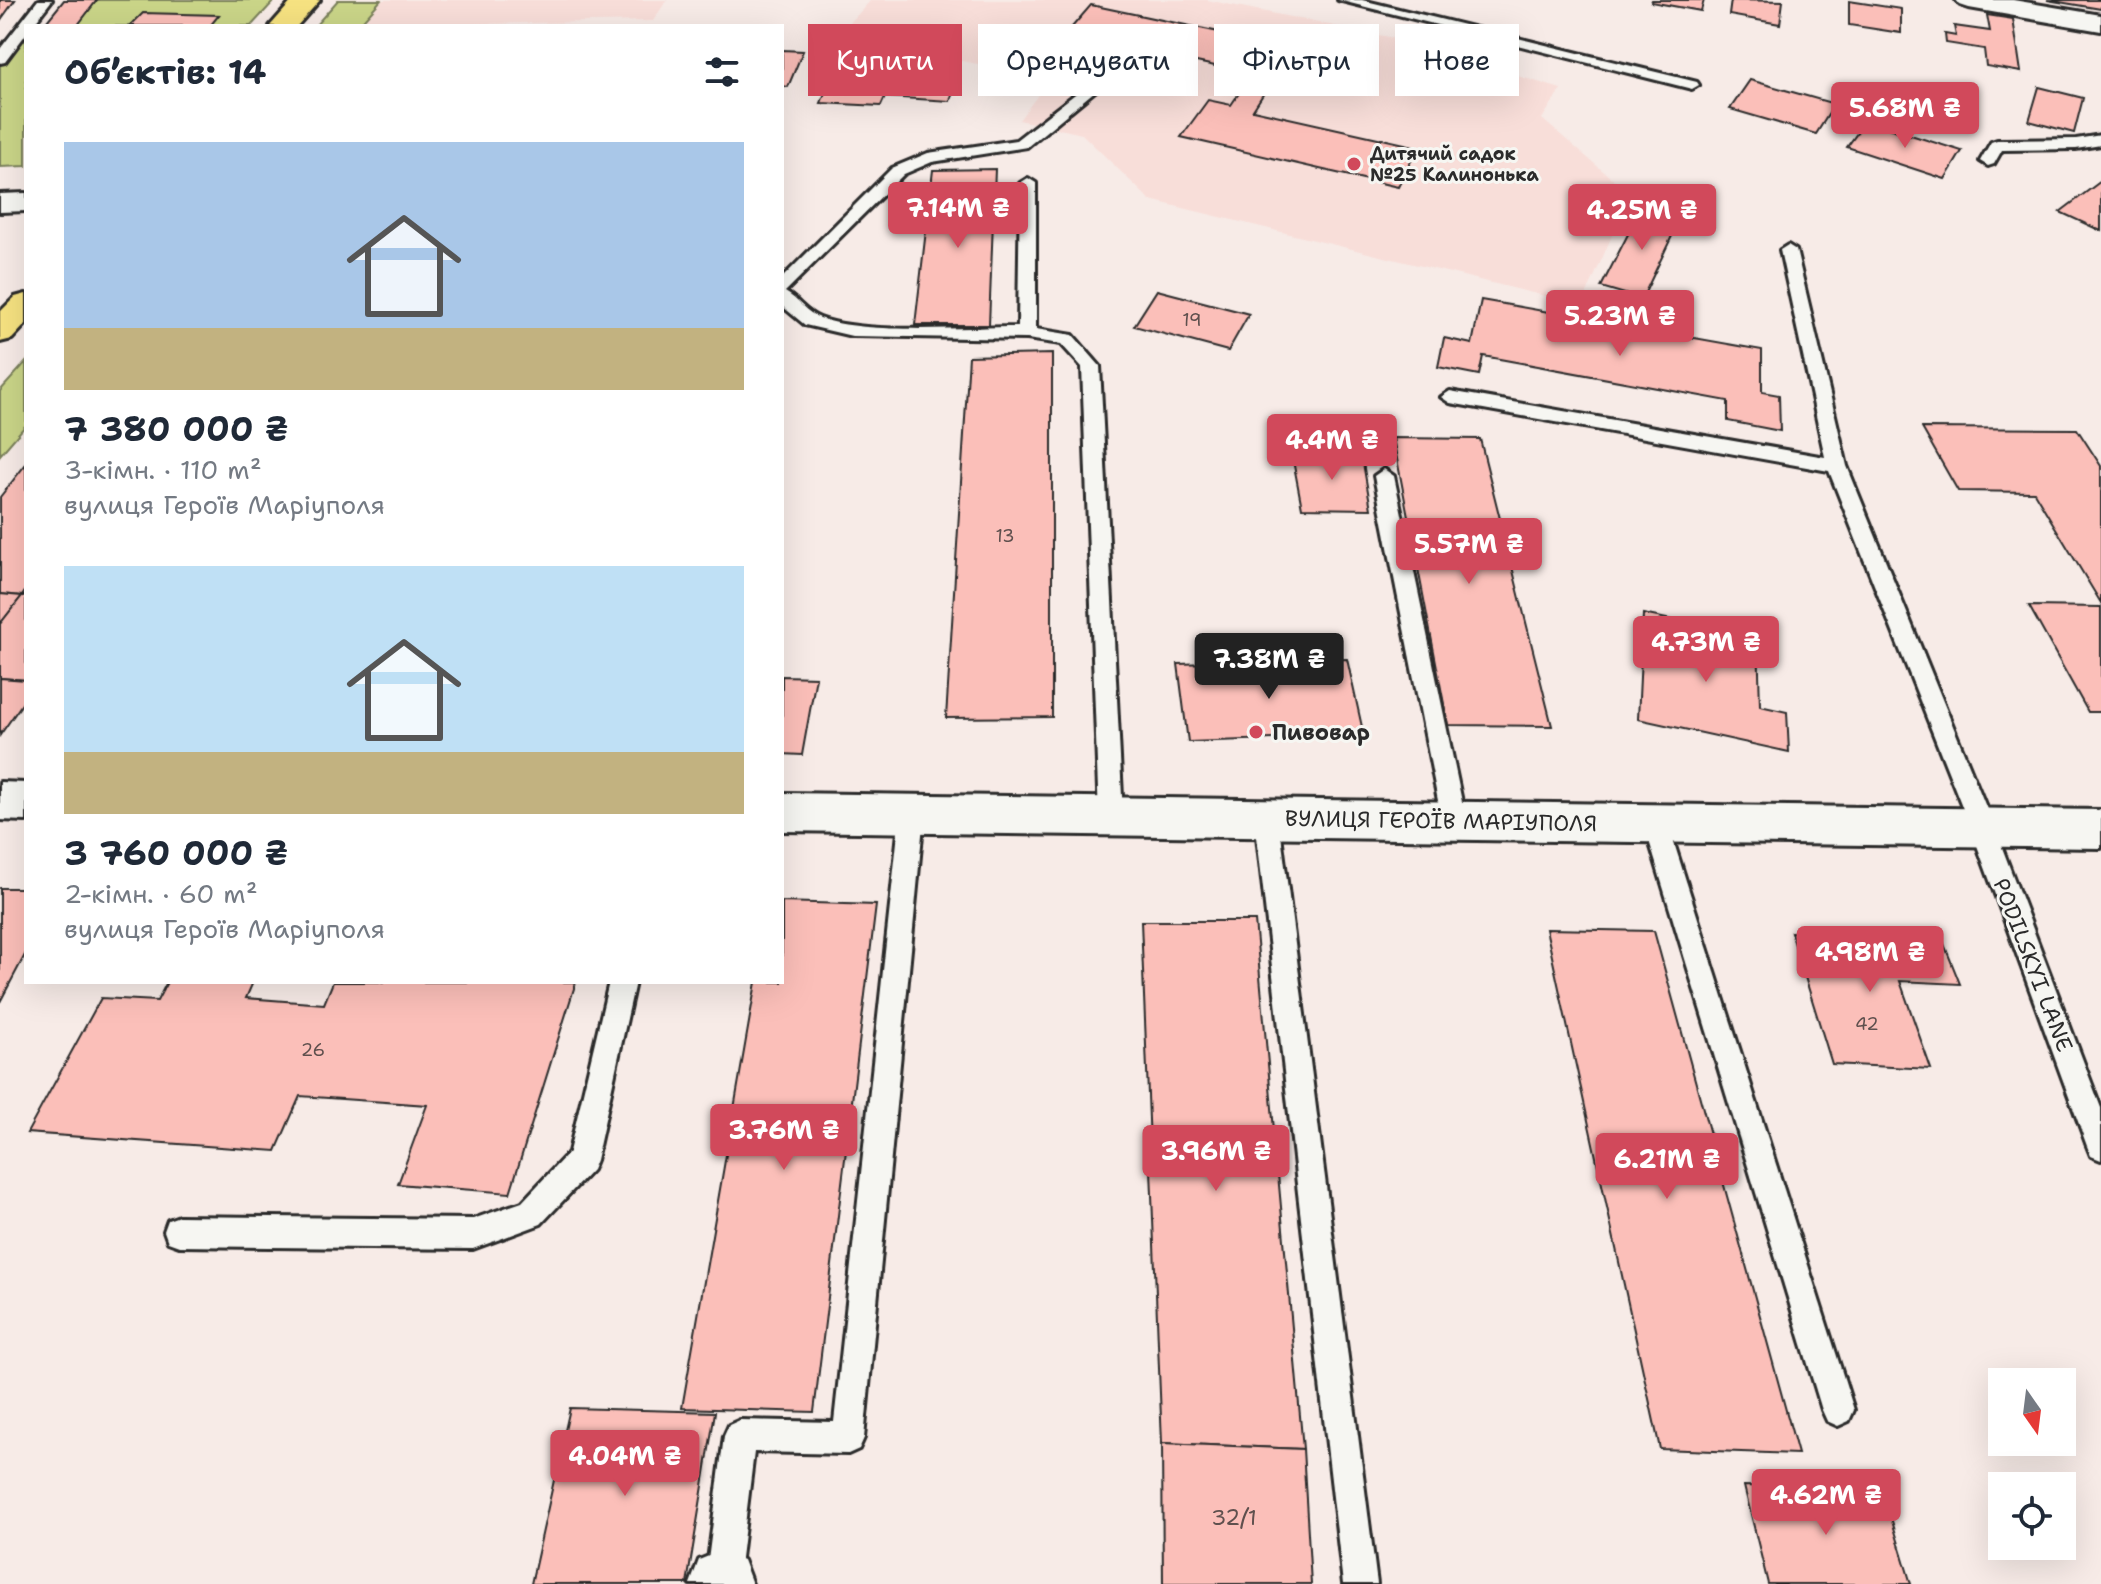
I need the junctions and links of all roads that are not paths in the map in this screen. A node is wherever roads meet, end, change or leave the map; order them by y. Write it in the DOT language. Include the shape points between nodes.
graph roads {
  1 [pos="45,0"];
  2 [pos="307,0"];
  3 [pos="1345,0"];
  4 [pos="1969,0"];
  5 [pos="2101,23"];
  6 [pos="27,24"];
  7 [pos="285,24"];
  8 [pos="24,28"];
  9 [pos="0,59"];
  10 [pos="1692,85"];
  11 [pos="1080,96"];
  12 [pos="2101,140"];
  13 [pos="1021,144"];
  14 [pos="1988,161"];
  15 [pos="24,202"];
  16 [pos="0,203"];
  17 [pos="1788,250"];
  18 [pos="784,286"];
  19 [pos="784,299"];
  20 [pos="24,306"];
  21 [pos="0,332"];
  22 [pos="1027,333"];
  23 [pos="1450,397"];
  24 [pos="1837,466"];
  25 [pos="1384,476"];
  26 [pos="0,801"];
  27 [pos="24,802"];
  28 [pos="784,812"];
  29 [pos="912,814"];
  30 [pos="1111,816"];
  31 [pos="1267,819"];
  32 [pos="1454,821"];
  33 [pos="1656,824"];
  34 [pos="1983,829"];
  35 [pos="2101,829"];
  36 [pos="622,984"];
  37 [pos="2101,1146"];
  38 [pos="179,1231"];
  39 [pos="1838,1410"];
  40 [pos="721,1583"];
  41 [pos="1360,1584"];
  1 -- 6 [label="lane"];
  2 -- 7 [label="main road"];
  3 -- 10 [label="lane"];
  4 -- 5 [label="street"];
  8 -- 9 [label="lane"];
  11 -- 13 [label="lane"];
  12 -- 14 [label="lane" via="1997,145"];
  13 -- 18 [label="lane" via="928,158 898,171"];
  13 -- 22 [label="lane"];
  15 -- 16 [label="street"];
  17 -- 24 [label="lane, PODILSKYI LANE"];
  19 -- 22 [label="lane" via="811,321 835,327"];
  20 -- 21 [label="main road"];
  22 -- 30 [label="lane" via="1067,339 1091,366"];
  23 -- 24 [label="lane"];
  24 -- 34 [label="lane, PODILSKYI LANE"];
  25 -- 32 [label="lane"];
  26 -- 27 [label="street"];
  28 -- 29 [label="street, ВУЛИЦЯ ГЕРОЇВ МАРІУПОЛЯ"];
  29 -- 30 [label="street, ВУЛИЦЯ ГЕРОЇВ МАРІУПОЛЯ"];
  29 -- 40 [label="lane" via="848,1438 740,1436"];
  30 -- 31 [label="street, ВУЛИЦЯ ГЕРОЇВ МАРІУПОЛЯ"];
  31 -- 32 [label="street, ВУЛИЦЯ ГЕРОЇВ МАРІУПОЛЯ"];
  31 -- 41 [label="lane"];
  32 -- 33 [label="street, ВУЛИЦЯ ГЕРОЇВ МАРІУПОЛЯ"];
  33 -- 34 [label="street, ВУЛИЦЯ ГЕРОЇВ МАРІУПОЛЯ"];
  33 -- 39 [label="lane"];
  34 -- 35 [label="street, ВУЛИЦЯ ГЕРОЇВ МАРІУПОЛЯ"];
  34 -- 37 [label="lane, PODILSKYI LANE"];
  36 -- 38 [label="lane" via="582,1160 531,1214 473,1234"];
}
